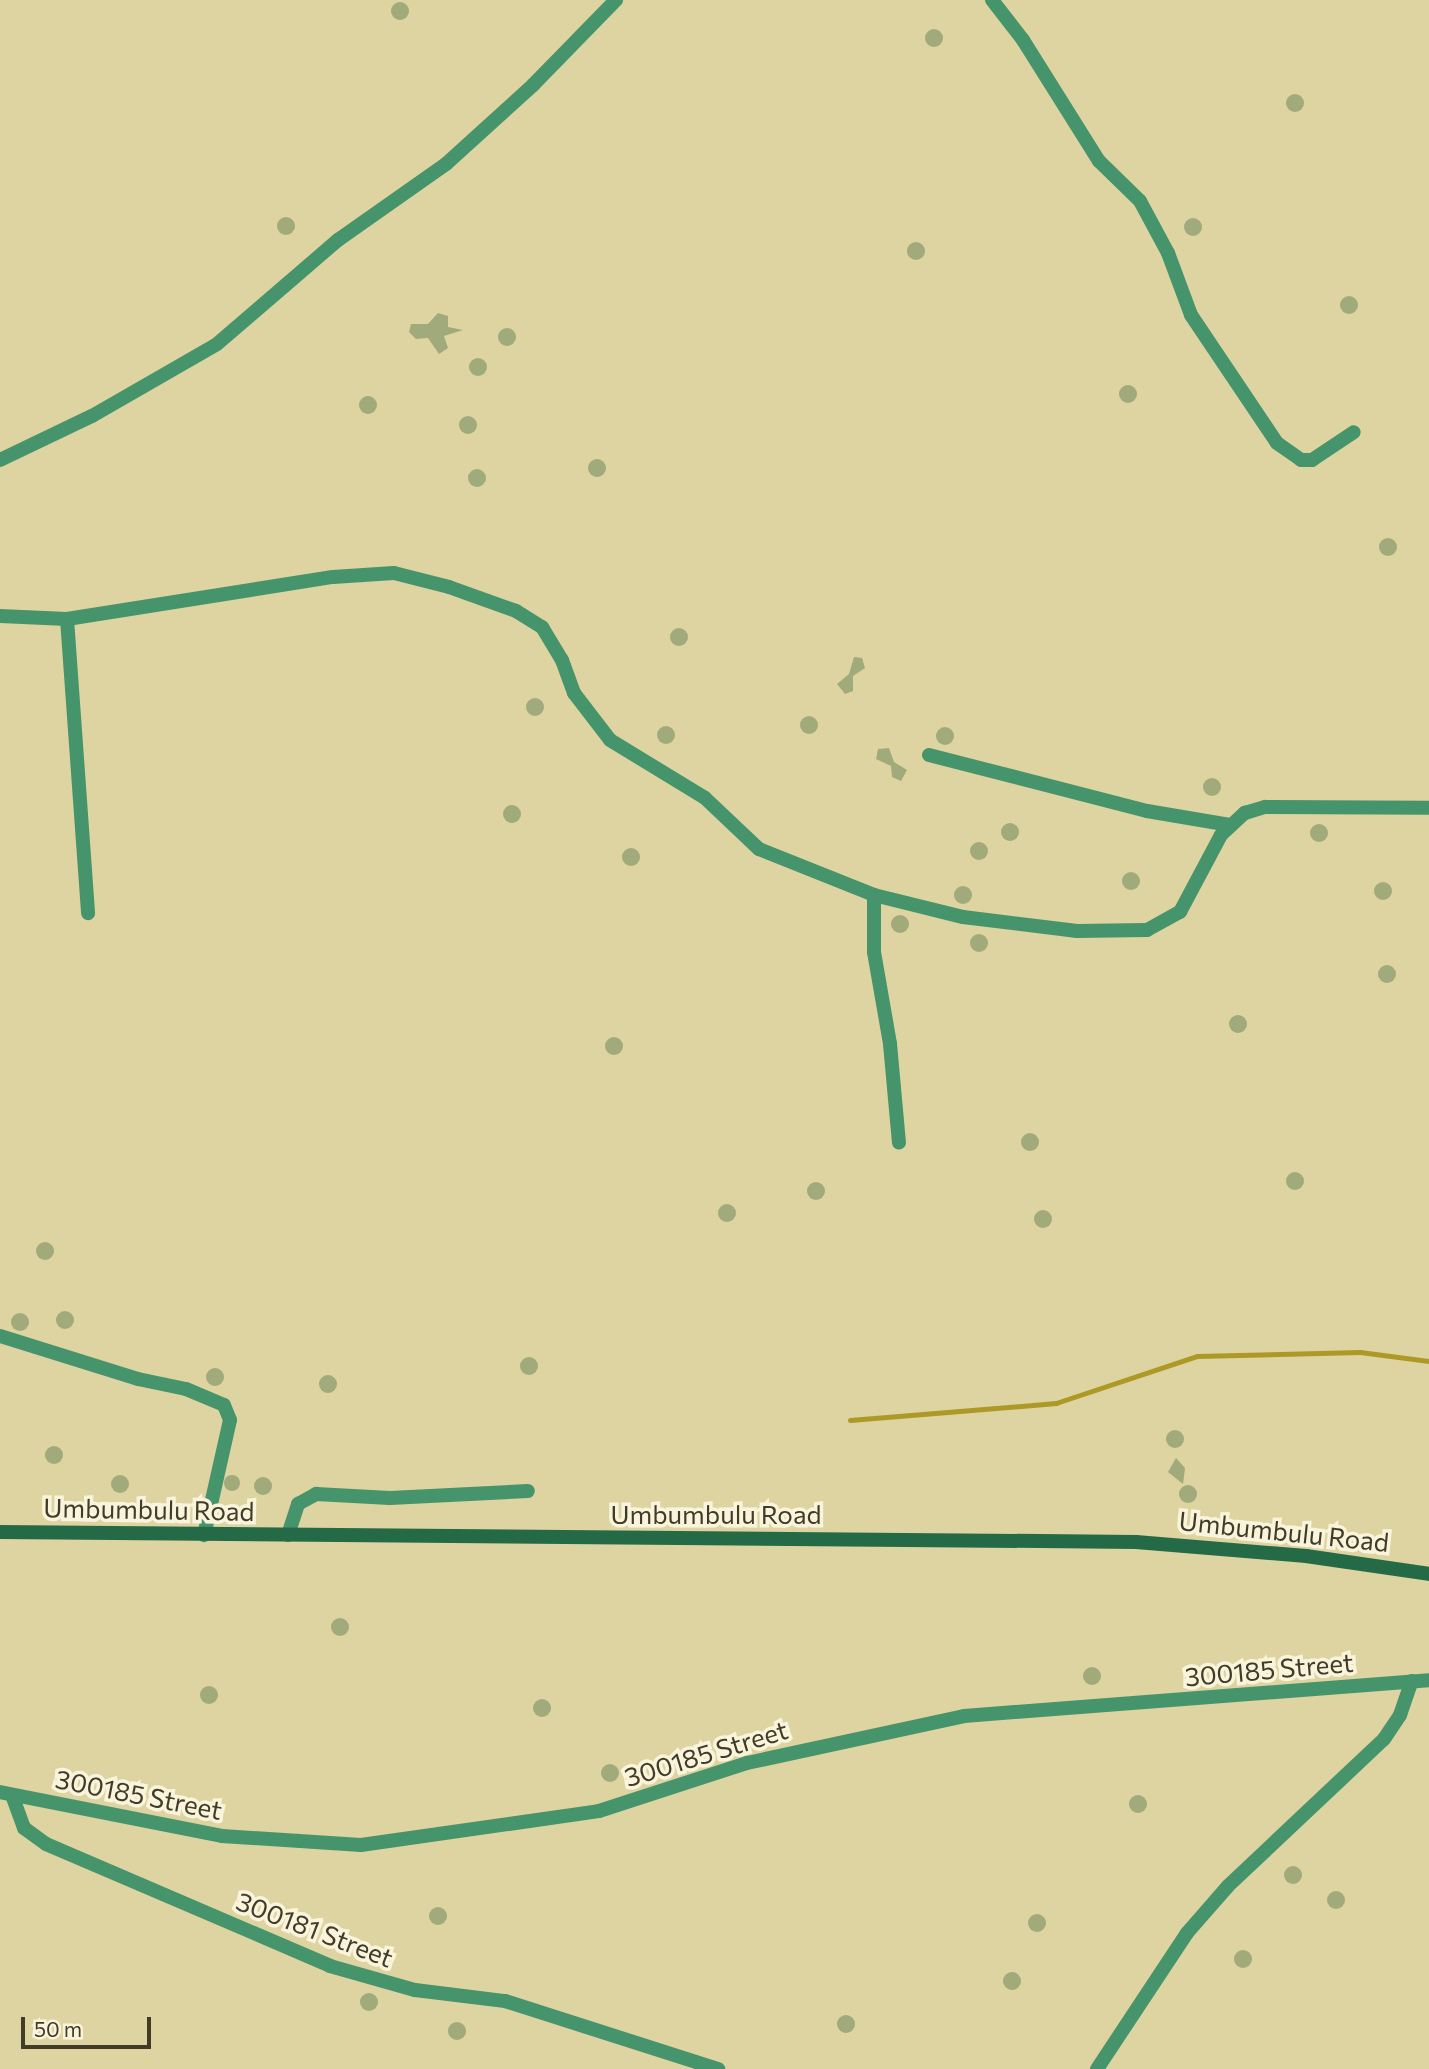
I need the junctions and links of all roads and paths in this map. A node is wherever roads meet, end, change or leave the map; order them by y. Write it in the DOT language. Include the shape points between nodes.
graph roads {
  1 [pos="616,0"];
  2 [pos="992,0"];
  3 [pos="1354,432"];
  4 [pos="0,460"];
  5 [pos="0,616"];
  6 [pos="68,619"];
  7 [pos="929,755"];
  8 [pos="1429,808"];
  9 [pos="1230,825"];
  10 [pos="874,895"];
  11 [pos="88,913"];
  12 [pos="899,1143"];
  13 [pos="0,1336"];
  14 [pos="528,1491"];
  15 [pos="0,1532"];
  16 [pos="204,1535"];
  17 [pos="288,1535"];
  18 [pos="1429,1574"];
  19 [pos="1429,1680"];
  20 [pos="1412,1681"];
  21 [pos="6,1794"];
  22 [pos="718,2069"];
  23 [pos="1097,2069"];
  1 -- 4 [label="street" via="533,85 446,164 338,240 217,344 92,416"];
  2 -- 3 [label="street" via="1023,40 1099,161 1140,201 1168,253 1191,315 1278,443 1301,460 1312,460"];
  5 -- 6 [label="street"];
  6 -- 10 [label="street" via="333,577 394,573 487,598 541,627 562,660 574,693 610,740 705,798 759,849"];
  6 -- 11 [label="street"];
  7 -- 9 [label="street" via="1147,811"];
  8 -- 9 [label="street" via="1265,807 1245,813"];
  9 -- 10 [label="street" via="1191,898 1169,921 1147,930 1077,931 962,917"];
  10 -- 12 [label="street" via="874,952 890,1044"];
  13 -- 16 [label="street" via="138,1379 186,1389 225,1405 230,1420"];
  14 -- 17 [label="street" via="390,1498 316,1494 298,1504"];
  15 -- 16 [label="main road, Umbumbulu Road"];
  16 -- 17 [label="main road, Umbumbulu Road"];
  17 -- 18 [label="main road, Umbumbulu Road" via="1136,1542 1306,1556"];
  19 -- 20 [label="street, 300185 Street"];
  20 -- 21 [label="street, 300185 Street" via="964,1716 747,1763 599,1811 361,1845 222,1836"];
  20 -- 23 [label="street" via="1400,1715 1384,1740 1228,1886 1187,1933"];
  21 -- 22 [label="street, 300181 Street" via="24,1828 46,1844 330,1966 415,1990 505,2001"];
}
